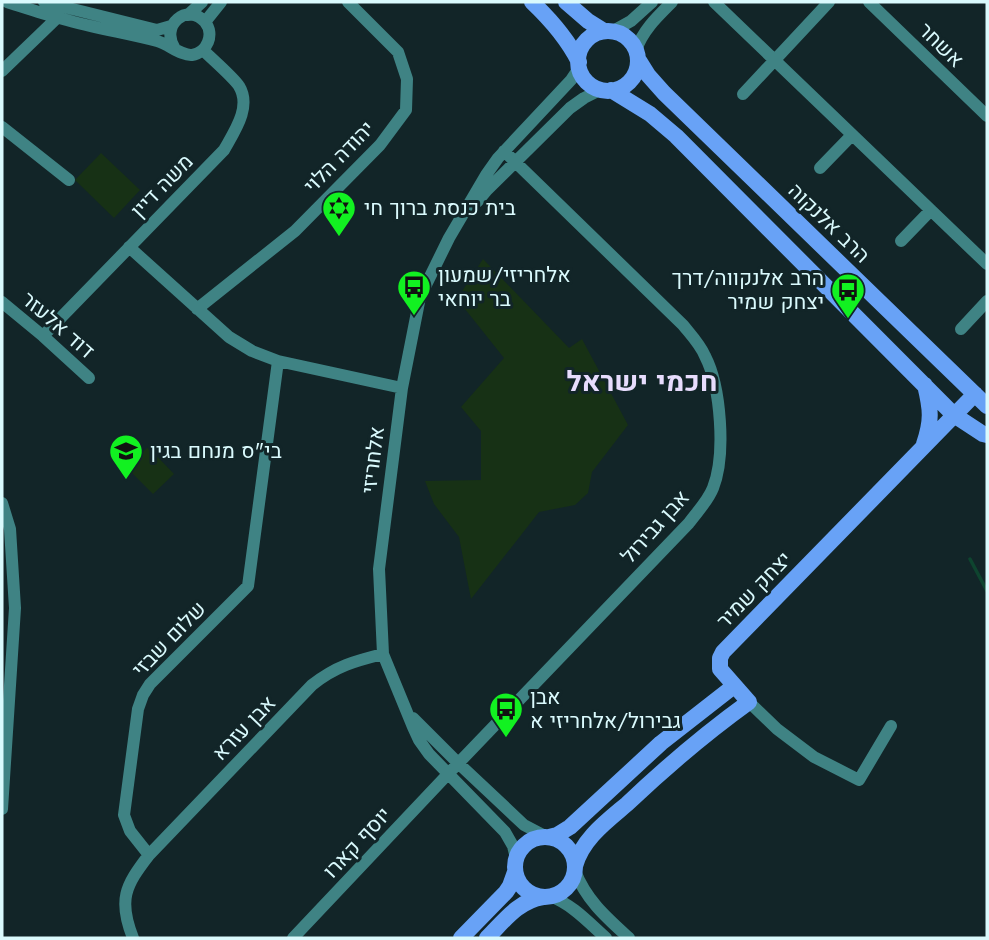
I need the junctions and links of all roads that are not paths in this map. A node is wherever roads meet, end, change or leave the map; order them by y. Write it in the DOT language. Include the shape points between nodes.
graph roads {
  1 [pos="7,2"];
  2 [pos="44,2"];
  3 [pos="202,2"];
  4 [pos="221,2"];
  5 [pos="348,2"];
  6 [pos="532,2"];
  7 [pos="566,2"];
  8 [pos="652,2"];
  9 [pos="672,2"];
  10 [pos="714,2"];
  11 [pos="829,2"];
  12 [pos="869,2"];
  13 [pos="188,15"];
  14 [pos="58,18"];
  15 [pos="205,22"];
  16 [pos="171,26"];
  17 [pos="608,31"];
  18 [pos="175,48"];
  19 [pos="203,50"];
  20 [pos="637,55"];
  21 [pos="774,60"];
  22 [pos="579,65"];
  23 [pos="2,71"];
  24 [pos="607,90"];
  25 [pos="743,94"];
  26 [pos="987,116"];
  27 [pos="2,127"];
  28 [pos="852,135"];
  29 [pos="504,151"];
  30 [pos="515,162"];
  31 [pos="820,168"];
  32 [pos="69,180"];
  33 [pos="931,211"];
  34 [pos="459,223"];
  35 [pos="901,242"];
  36 [pos="129,247"];
  37 [pos="987,264"];
  38 [pos="987,301"];
  39 [pos="2,302"];
  40 [pos="197,309"];
  41 [pos="961,329"];
  42 [pos="44,336"];
  43 [pos="278,361"];
  44 [pos="89,378"];
  45 [pos="925,385"];
  46 [pos="402,388"];
  47 [pos="975,394"];
  48 [pos="987,406"];
  49 [pos="954,415"];
  50 [pos="987,435"];
  51 [pos="923,448"];
  52 [pos="2,503"];
  53 [pos="383,654"];
  54 [pos="734,686"];
  55 [pos="749,702"];
  56 [pos="405,708"];
  57 [pos="891,726"];
  58 [pos="458,764"];
  59 [pos="448,774"];
  60 [pos="2,809"];
  61 [pos="547,837"];
  62 [pos="149,855"];
  63 [pos="516,865"];
  64 [pos="575,869"];
  65 [pos="547,897"];
  66 [pos="132,938"];
  67 [pos="293,938"];
  68 [pos="461,938"];
  69 [pos="487,938"];
  70 [pos="606,938"];
  71 [pos="629,938"];
  1 -- 14 [label="street"];
  2 -- 16 [label="street" via="156,30"];
  3 -- 13 [label="street"];
  4 -- 15 [label="street"];
  5 -- 40 [label="street, יהודה הלוי" via="398,52 407,79 406,110 380,145 295,231"];
  6 -- 22 [label="main road" via="569,42"];
  7 -- 17 [label="main road"];
  8 -- 17 [label="street" via="631,21"];
  9 -- 20 [label="street" via="641,37"];
  10 -- 21 [label="street"];
  11 -- 21 [label="street"];
  12 -- 26 [label="street, אשחר"];
  13 -- 15 [label="street"];
  13 -- 16 [label="street"];
  14 -- 18 [label="street"];
  14 -- 23 [label="street"];
  15 -- 19 [label="street" via="210,33"];
  16 -- 18 [label="street"];
  17 -- 20 [label="main road" via="629,39"];
  17 -- 22 [label="main road" via="585,42"];
  18 -- 19 [label="street" via="192,55"];
  19 -- 36 [label="street, משה דיין" via="240,88 244,105 239,124 224,150"];
  20 -- 24 [label="main road" via="632,79"];
  20 -- 47 [label="main road, הרב אלנקוה" via="664,93"];
  21 -- 25 [label="street"];
  21 -- 28 [label="street"];
  22 -- 24 [label="main road" via="590,84"];
  22 -- 29 [label="street, אלחריזי" via="571,80"];
  24 -- 30 [label="street, אלחריזי" via="570,108"];
  24 -- 45 [label="main road" via="650,114 677,136"];
  27 -- 32 [label="street"];
  28 -- 31 [label="street"];
  28 -- 33 [label="street"];
  29 -- 30 [label="street, אבן גבירול"];
  29 -- 34 [label="street, אלחריזי"];
  30 -- 34 [label="street, אלחריזי"];
  30 -- 58 [label="street, אבן גבירול" via="696,340 706,356 717,394 719,456 713,487 689,523"];
  33 -- 35 [label="street"];
  33 -- 37 [label="street"];
  34 -- 46 [label="street, אלחריזי" via="420,297"];
  36 -- 40 [label="street"];
  36 -- 42 [label="street, משה דיין"];
  38 -- 41 [label="street"];
  39 -- 42 [label="street, דוד אלעזר"];
  40 -- 43 [label="street" via="229,337"];
  42 -- 44 [label="street, דוד אלעזר"];
  43 -- 46 [label="street"];
  43 -- 62 [label="street, שלום שבזי" via="248,586 150,684 138,709 124,815"];
  45 -- 49 [label="main road"];
  45 -- 51 [label="main road" via="930,427"];
  46 -- 53 [label="street, אלחריזי" via="379,569"];
  47 -- 48 [label="main road"];
  47 -- 49 [label="main road"];
  49 -- 50 [label="main road"];
  49 -- 51 [label="main road"];
  51 -- 54 [label="main road, יצחק שמיר" via="723,652 720,669"];
  52 -- 60 [label="street" via="10,530 15,608"];
  53 -- 56 [label="street, אלחריזי"];
  53 -- 62 [label="street, אבן עזרא" via="343,666 312,685"];
  54 -- 55 [label="main road"];
  54 -- 61 [label="main road" via="661,743 564,831"];
  55 -- 57 [label="street" via="814,757 859,780"];
  55 -- 64 [label="main road" via="603,826 577,858"];
  56 -- 58 [label="street, אלחריזי"];
  56 -- 59 [label="street, אלחריזי" via="419,740"];
  58 -- 59 [label="street, אבן גבירול"];
  58 -- 61 [label="street, אלחריזי" via="524,825"];
  59 -- 63 [label="street, אלחריזי" via="505,832"];
  59 -- 67 [label="street, יוסף קארו"];
  61 -- 63 [label="main road" via="527,842"];
  61 -- 64 [label="main road" via="569,849"];
  62 -- 66 [label="street" via="124,897"];
  63 -- 65 [label="main road" via="524,888"];
  63 -- 68 [label="main road" via="506,892"];
  64 -- 65 [label="main road" via="567,888"];
  64 -- 71 [label="street" via="590,899"];
  65 -- 69 [label="main road" via="521,905"];
  65 -- 70 [label="street" via="578,911"];
}
